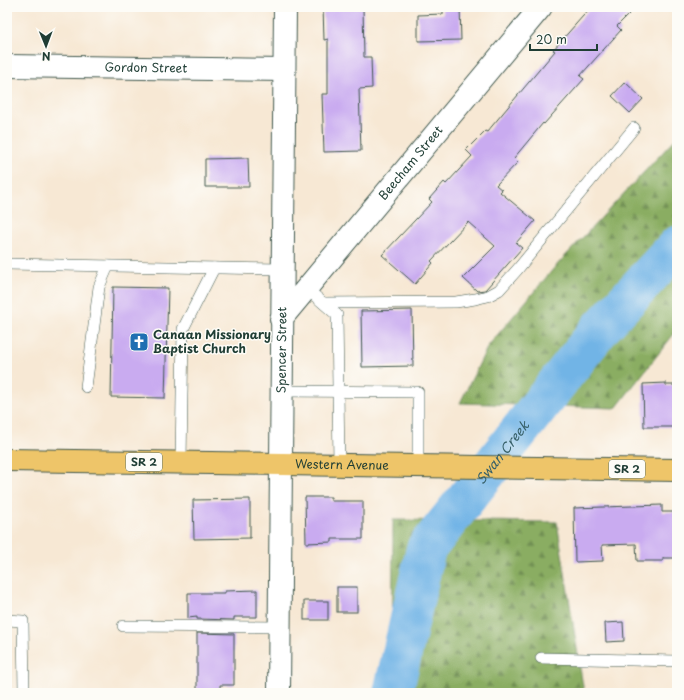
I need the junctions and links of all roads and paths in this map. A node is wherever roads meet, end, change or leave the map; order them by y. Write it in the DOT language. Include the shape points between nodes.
graph roads {
  1 [pos="285,7"];
  2 [pos="541,7"];
  3 [pos="7,66"];
  4 [pos="284,70"];
  5 [pos="634,128"];
  6 [pos="7,264"];
  7 [pos="108,266"];
  8 [pos="214,268"];
  9 [pos="281,269"];
  10 [pos="307,289"];
  11 [pos="324,303"];
  12 [pos="281,319"];
  13 [pos="86,387"];
  14 [pos="281,391"];
  15 [pos="338,392"];
  16 [pos="7,460"];
  17 [pos="182,462"];
  18 [pos="281,464"];
  19 [pos="339,465"];
  20 [pos="426,466"];
  21 [pos="677,470"];
  22 [pos="7,620"];
  23 [pos="122,626"];
  24 [pos="280,627"];
  25 [pos="541,658"];
  26 [pos="677,661"];
  27 [pos="24,693"];
  28 [pos="279,693"];
  1 -- 4 [label="street, Spencer Street"];
  2 -- 10 [label="street, Beecham Street"];
  3 -- 4 [label="street, Gordon Street"];
  4 -- 9 [label="street, Spencer Street"];
  5 -- 11 [label="lane" via="499,290 488,296 456,302"];
  6 -- 7 [label="lane"];
  7 -- 8 [label="lane"];
  7 -- 13 [label="lane" via="99,286"];
  8 -- 9 [label="lane"];
  8 -- 17 [label="lane" via="183,329"];
  9 -- 12 [label="street, Spencer Street"];
  10 -- 11 [label="lane"];
  10 -- 12 [label="street, Beecham Street"];
  11 -- 15 [label="lane" via="337,315"];
  12 -- 14 [label="street, Spencer Street"];
  14 -- 15 [label="lane"];
  14 -- 18 [label="street, Spencer Street"];
  15 -- 19 [label="lane"];
  15 -- 20 [label="lane" via="418,392"];
  16 -- 17 [label="main road, Western Avenue / SR 2"];
  17 -- 18 [label="main road, Western Avenue / SR 2"];
  18 -- 19 [label="main road, Western Avenue / SR 2"];
  18 -- 24 [label="street, Spencer Street"];
  19 -- 20 [label="main road, Western Avenue / SR 2"];
  20 -- 21 [label="main road, Western Avenue / SR 2"];
  22 -- 27 [label="lane" via="23,621"];
  23 -- 24 [label="lane"];
  24 -- 28 [label="street, Spencer Street"];
  25 -- 26 [label="lane"];
}
